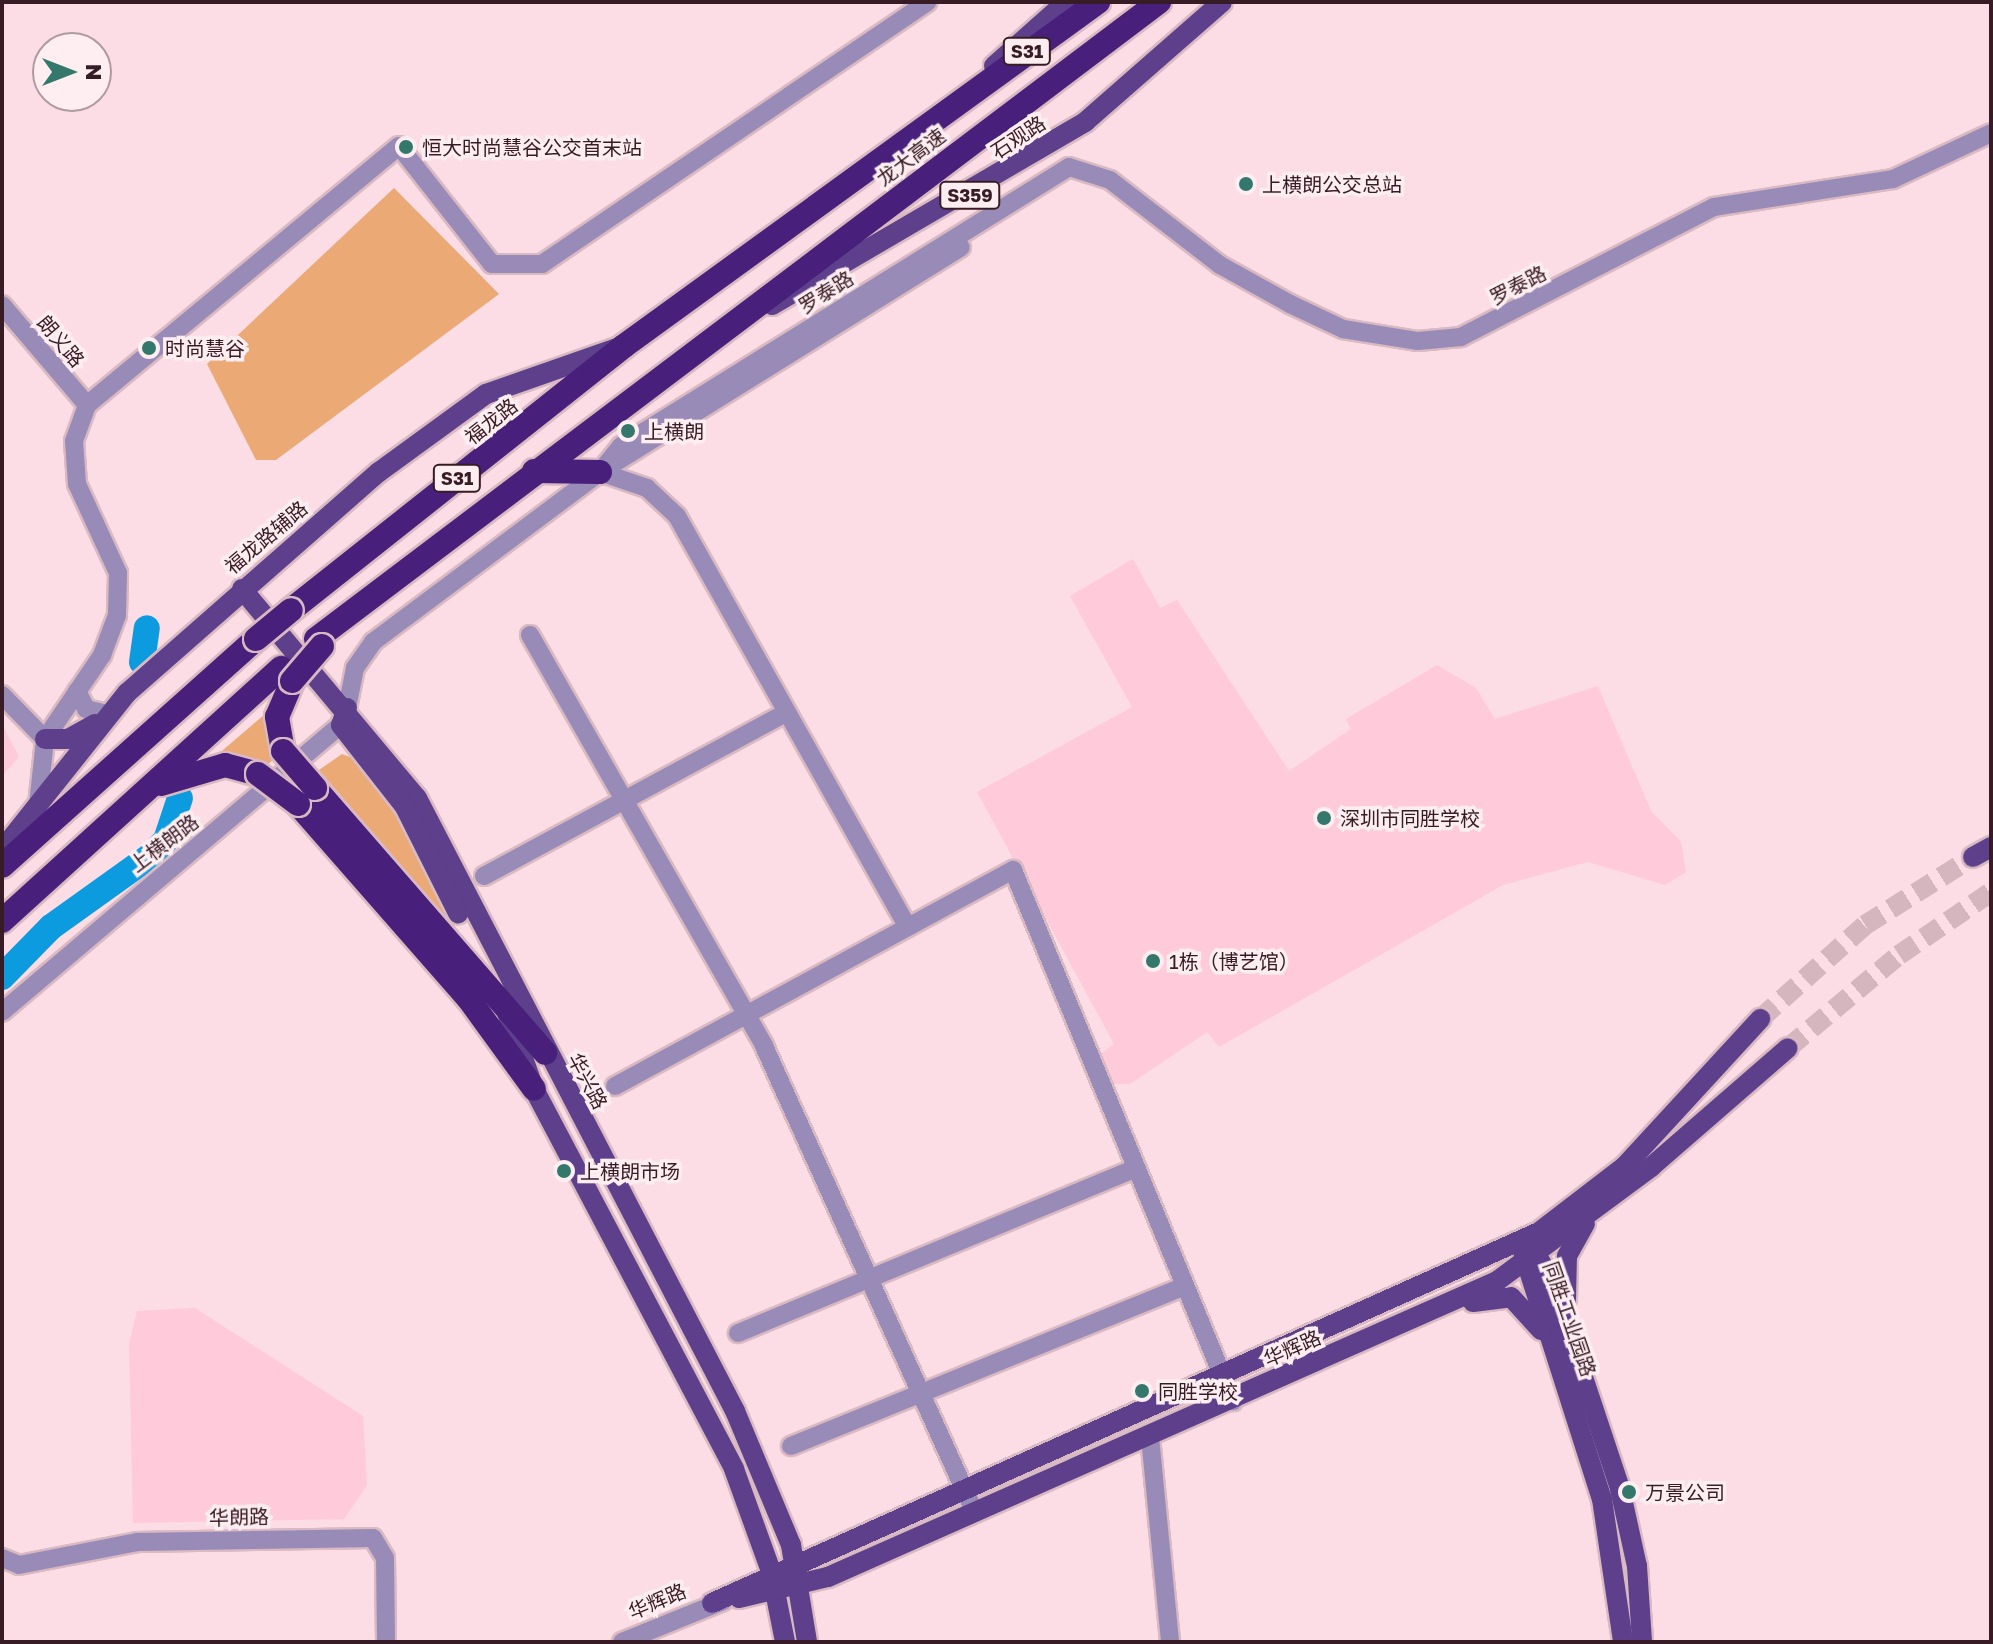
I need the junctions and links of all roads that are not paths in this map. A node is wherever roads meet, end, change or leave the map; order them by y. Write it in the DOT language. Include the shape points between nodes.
graph roads {
  1 [pos="927,2"];
  2 [pos="1066,2"];
  3 [pos="1098,2"];
  4 [pos="1159,2"];
  5 [pos="1222,2"];
  6 [pos="956,100"];
  7 [pos="1991,133"];
  8 [pos="2,305"];
  9 [pos="624,346"];
  10 [pos="691,350"];
  11 [pos="87,405"];
  12 [pos="534,471"];
  13 [pos="600,472"];
  14 [pos="242,589"];
  15 [pos="530,635"];
  16 [pos="286,674"];
  17 [pos="77,691"];
  18 [pos="2,695"];
  19 [pos="786,713"];
  20 [pos="107,714"];
  21 [pos="344,717"];
  22 [pos="45,739"];
  23 [pos="148,789"];
  24 [pos="306,796"];
  25 [pos="623,800"];
  26 [pos="37,807"];
  27 [pos="2,850"];
  28 [pos="2,866"];
  29 [pos="484,876"];
  30 [pos="2,921"];
  31 [pos="907,926"];
  32 [pos="502,1000"];
  33 [pos="2,1012"];
  34 [pos="747,1018"];
  35 [pos="1760,1019"];
  36 [pos="1788,1048"];
  37 [pos="545,1053"];
  38 [pos="615,1086"];
  39 [pos="534,1089"];
  40 [pos="1134,1169"];
  41 [pos="1593,1212"];
  42 [pos="1522,1240"];
  43 [pos="1532,1260"];
  44 [pos="869,1278"];
  45 [pos="1182,1287"];
  46 [pos="1430,1312"];
  47 [pos="738,1333"];
  48 [pos="1564,1348"];
  49 [pos="1220,1373"];
  50 [pos="922,1394"];
  51 [pos="1233,1401"];
  52 [pos="1150,1437"];
  53 [pos="791,1446"];
  54 [pos="965,1490"];
  55 [pos="975,1513"];
  56 [pos="2,1558"];
  57 [pos="796,1562"];
  58 [pos="773,1581"];
  59 [pos="801,1586"];
  60 [pos="739,1598"];
  61 [pos="712,1603"];
  62 [pos="386,1642"];
  63 [pos="622,1642"];
  64 [pos="785,1642"];
  65 [pos="807,1642"];
  66 [pos="1170,1642"];
  67 [pos="1623,1642"];
  68 [pos="1642,1642"];
  1 -- 11 [label="street" via="542,264 492,264 399,146"];
  2 -- 6 [label="main road"];
  3 -- 6 [label="highway, S31"];
  4 -- 10 [label="highway, 龙大高速 / S31"];
  5 -- 10 [label="main road, 石观路 / S359" via="1133,87 1036,155"];
  6 -- 9 [label="highway, 福龙路 / S31"];
  7 -- 13 [label="street, 罗泰路" via="1893,179 1714,207 1461,337 1418,341 1343,329 1290,304 1220,265 1085,168"];
  8 -- 11 [label="street, 朗义路"];
  9 -- 14 [label="main road, 福龙路辅路" via="465,405"];
  9 -- 28 [label="highway, 福龙路 / S31, bridge" via="256,639"];
  10 -- 12 [label="highway, S31"];
  11 -- 17 [label="street" via="74,441 77,484 111,552 120,594 112,636"];
  12 -- 13 [label="highway"];
  12 -- 16 [label="highway, S31" via="352,614"];
  13 -- 19 [label="street" via="647,488 677,516"];
  13 -- 21 [label="street, 罗泰路" via="373,642 355,668"];
  14 -- 20 [label="main road, 福龙路辅路"];
  14 -- 21 [label="main road, 华兴路"];
  15 -- 25 [label="street"];
  16 -- 23 [label="highway, S31"];
  16 -- 24 [label="highway, bridge" via="277,717 283,751"];
  17 -- 20 [label="street" via="86,709"];
  17 -- 22 [label="street"];
  18 -- 22 [label="street"];
  19 -- 25 [label="street"];
  19 -- 31 [label="street"];
  20 -- 22 [label="main road" via="79,735"];
  20 -- 26 [label="main road, 福龙路辅路"];
  21 -- 32 [label="main road, 华兴路" via="405,807"];
  21 -- 33 [label="street, 上横朗路"];
  21 -- 37 [label="main road, 华兴路" via="417,798"];
  22 -- 26 [label="street"];
  23 -- 24 [label="highway, bridge" via="225,765"];
  23 -- 30 [label="highway, S31"];
  24 -- 32 [label="highway"];
  24 -- 39 [label="highway"];
  25 -- 29 [label="street"];
  25 -- 34 [label="street"];
  26 -- 27 [label="main road, 福龙路辅路"];
  31 -- 34 [label="street"];
  31 -- 40 [label="street" via="1013,870"];
  32 -- 37 [label="highway"];
  32 -- 39 [label="main road, 华兴路"];
  34 -- 38 [label="street"];
  34 -- 44 [label="street"];
  35 -- 42 [label="main road, 华辉路" via="1625,1166"];
  36 -- 41 [label="main road, 华辉路"];
  37 -- 57 [label="main road, 华兴路" via="711,1362"];
  39 -- 58 [label="main road, 华兴路" via="711,1422"];
  40 -- 44 [label="street"];
  40 -- 45 [label="street"];
  41 -- 43 [label="main road, 华辉路"];
  41 -- 48 [label="main road" via="1565,1267"];
  42 -- 43 [label="main road, 同胜工业园路"];
  42 -- 49 [label="main road, 华辉路"];
  43 -- 46 [label="main road, 华辉路"];
  43 -- 48 [label="main road, 同胜工业园路"];
  44 -- 47 [label="street"];
  44 -- 50 [label="street"];
  45 -- 49 [label="street"];
  45 -- 50 [label="street"];
  46 -- 48 [label="main road" via="1511,1297"];
  46 -- 51 [label="main road, 华辉路"];
  48 -- 67 [label="main road, 同胜工业园路" via="1609,1525"];
  48 -- 68 [label="main road, 同胜工业园路" via="1627,1515"];
  49 -- 51 [label="street"];
  49 -- 54 [label="main road, 华辉路"];
  50 -- 53 [label="street"];
  50 -- 54 [label="street"];
  51 -- 52 [label="main road, 华辉路"];
  52 -- 55 [label="main road, 华辉路"];
  52 -- 66 [label="street"];
  54 -- 55 [label="street"];
  54 -- 57 [label="main road, 华辉路"];
  55 -- 59 [label="main road, 华辉路"];
  56 -- 62 [label="street, 华朗路" via="19,1565 137,1542 373,1538 385,1558"];
  57 -- 58 [label="main road, 华辉路"];
  57 -- 59 [label="main road, 华兴路"];
  58 -- 59 [label="main road, 华辉路"];
  58 -- 60 [label="main road, 华辉路"];
  58 -- 61 [label="main road, 华辉路"];
  58 -- 64 [label="main road, 华兴路"];
  59 -- 65 [label="main road, 华兴路"];
  60 -- 61 [label="street, 华辉路"];
  61 -- 63 [label="street, 华辉路"];
}
